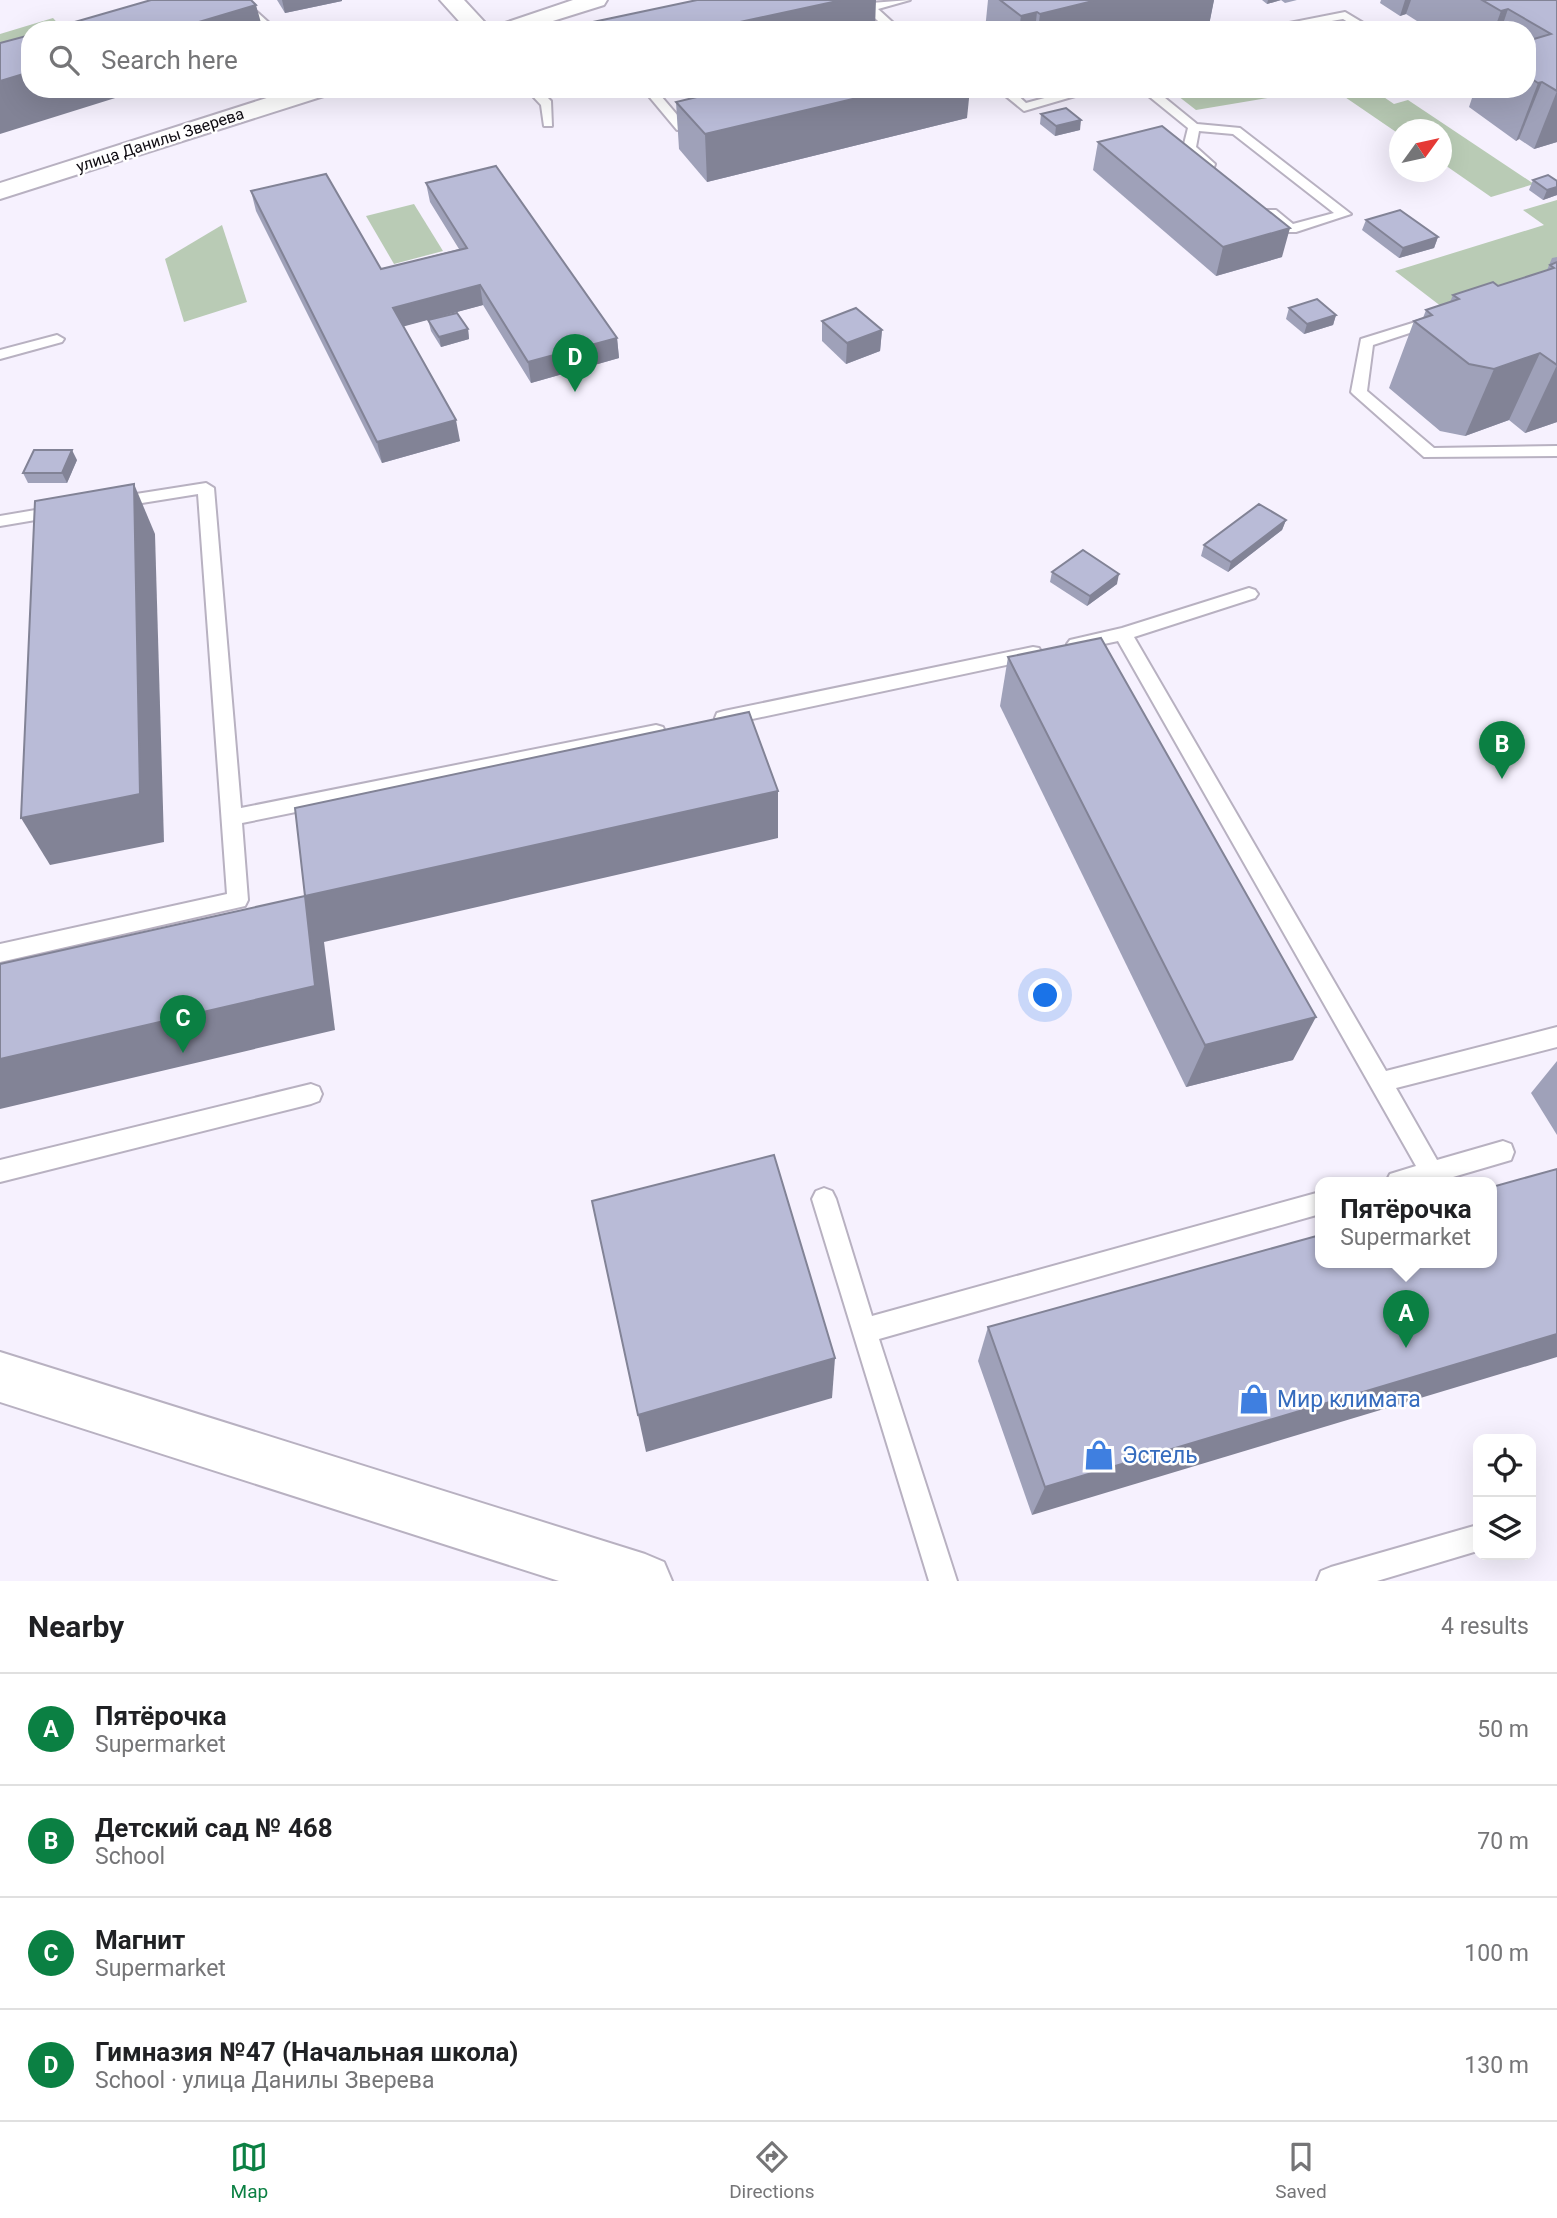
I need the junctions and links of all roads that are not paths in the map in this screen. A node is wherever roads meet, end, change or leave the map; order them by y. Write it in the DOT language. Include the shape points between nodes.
graph roads {
  1 [pos="244,0"];
  2 [pos="451,0"];
  3 [pos="596,0"];
  4 [pos="904,0"];
  5 [pos="865,4"];
  6 [pos="257,21"];
  7 [pos="471,21"];
  8 [pos="529,21"];
  9 [pos="885,21"];
  10 [pos="1311,21"];
  11 [pos="1355,21"];
  12 [pos="293,98"];
  13 [pos="541,98"];
  14 [pos="656,98"];
  15 [pos="1014,98"];
  16 [pos="1058,98"];
  17 [pos="1158,98"];
  18 [pos="709,121"];
  19 [pos="548,123"];
  20 [pos="1195,127"];
  21 [pos="1219,172"];
  22 [pos="0,191"];
  23 [pos="1260,205"];
  24 [pos="1456,313"];
  25 [pos="57,339"];
  26 [pos="0,355"];
  27 [pos="1557,451"];
  28 [pos="0,521"];
  29 [pos="1249,594"];
  30 [pos="1123,634"];
  31 [pos="705,722"];
  32 [pos="679,727"];
  33 [pos="232,817"];
  34 [pos="0,953"];
  35 [pos="1557,1037"];
  36 [pos="1381,1082"];
  37 [pos="311,1094"];
  38 [pos="1503,1152"];
  39 [pos="0,1171"];
  40 [pos="1432,1172"];
  41 [pos="1415,1177"];
  42 [pos="824,1199"];
  43 [pos="1315,1204"];
  44 [pos="864,1331"];
  45 [pos="0,1377"];
  46 [pos="1473,1539"];
  47 [pos="645,1581"];
  48 [pos="943,1581"];
  49 [pos="1331,1581"];
  1 -- 6 [label="lane" via="247,15"];
  2 -- 7 [label="street"];
  3 -- 8 [label="street"];
  4 -- 5 [label="lane"];
  5 -- 9 [label="lane"];
  10 -- 11 [label="lane" via="1345,15"];
  12 -- 22 [label="street, улица Данилы Зверева"];
  13 -- 19 [label="lane" via="547,104"];
  14 -- 18 [label="lane" via="681,127"];
  15 -- 16 [label="lane" via="1024,107"];
  17 -- 20 [label="lane"];
  20 -- 21 [label="lane" via="1189,148"];
  20 -- 23 [label="lane" via="1236,131 1344,214 1291,229"];
  24 -- 27 [label="lane" via="1366,342 1359,391 1430,453"];
  25 -- 26 [label="lane"];
  28 -- 33 [label="lane" via="206,488"];
  29 -- 30 [label="lane"];
  30 -- 31 [label="lane"];
  30 -- 36 [label="lane"];
  32 -- 33 [label="lane"];
  33 -- 34 [label="lane" via="238,900"];
  35 -- 36 [label="lane"];
  36 -- 40 [label="lane"];
  37 -- 39 [label="lane"];
  38 -- 40 [label="lane"];
  40 -- 41 [label="lane"];
  42 -- 44 [label="lane"];
  43 -- 44 [label="lane"];
  44 -- 48 [label="lane"];
  45 -- 47 [label="street"];
  46 -- 49 [label="lane"];
}
